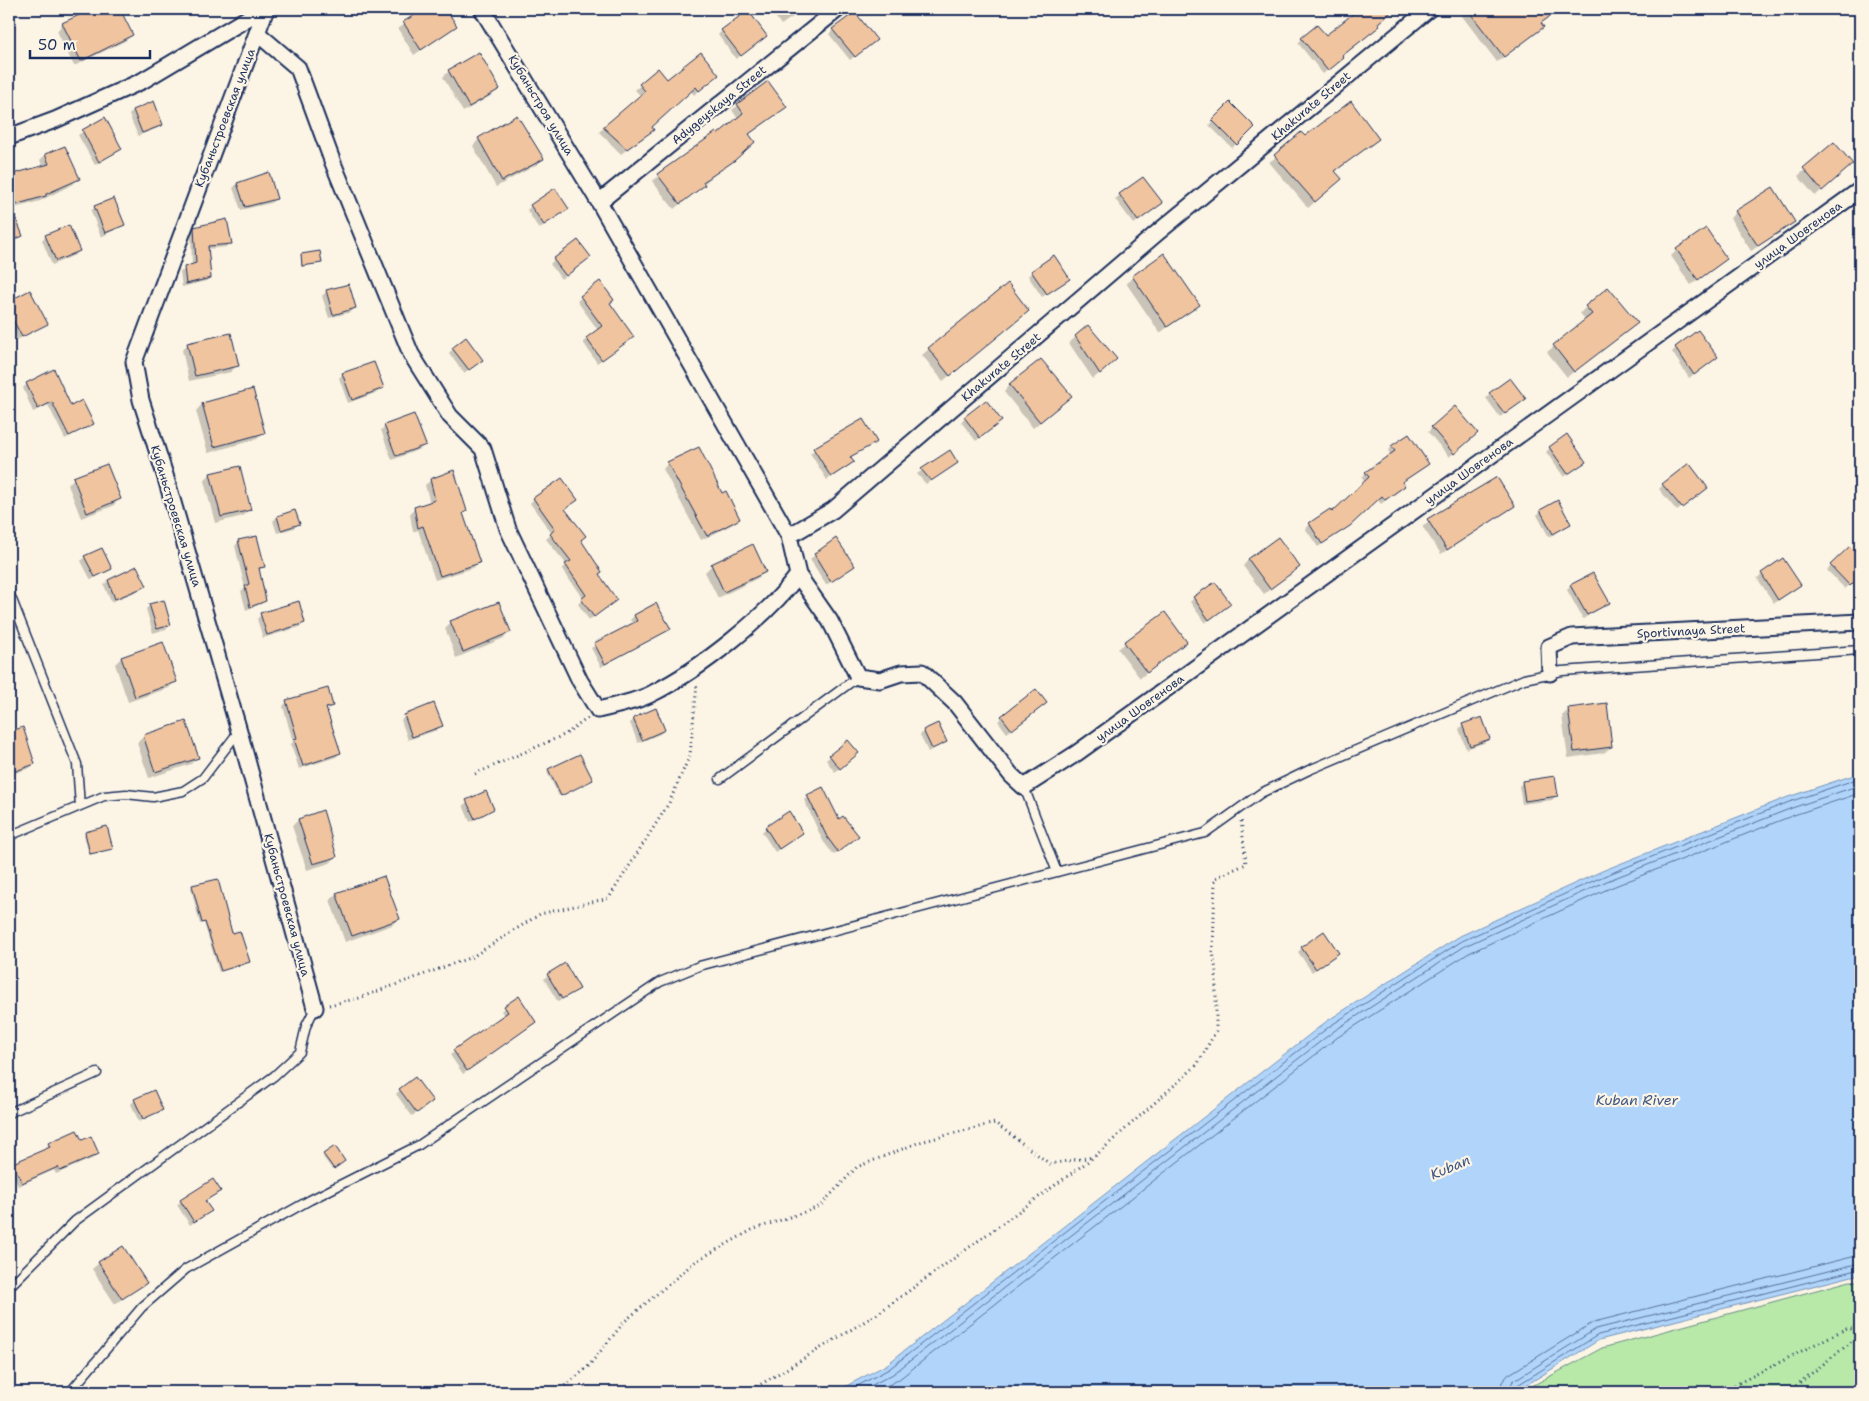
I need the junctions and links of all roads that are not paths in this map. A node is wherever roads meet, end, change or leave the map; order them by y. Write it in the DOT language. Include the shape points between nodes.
graph roads {
  1 [pos="265,9"];
  2 [pos="482,9"];
  3 [pos="838,9"];
  4 [pos="1429,9"];
  5 [pos="257,32"];
  6 [pos="9,137"];
  7 [pos="1860,190"];
  8 [pos="599,202"];
  9 [pos="789,536"];
  10 [pos="798,575"];
  11 [pos="9,592"];
  12 [pos="1860,622"];
  13 [pos="1860,650"];
  14 [pos="1550,673"];
  15 [pos="858,677"];
  16 [pos="239,731"];
  17 [pos="720,779"];
  18 [pos="1024,787"];
  19 [pos="80,806"];
  20 [pos="9,836"];
  21 [pos="1058,872"];
  22 [pos="315,1008"];
  23 [pos="98,1073"];
  24 [pos="9,1113"];
  25 [pos="9,1287"];
  26 [pos="70,1392"];
  1 -- 5 [label="street, Кубаньстроевская улица"];
  1 -- 6 [label="street" via="142,81"];
  2 -- 8 [label="street, Кубаньстроя улица"];
  3 -- 8 [label="street, Adygeyskaya Street"];
  4 -- 9 [label="street, Khakurate Street" via="1157,233 834,510"];
  5 -- 10 [label="street, Кубаньстроевская улица" via="298,68 411,354 450,416 483,449 508,529 580,681 598,710 652,694 699,666 782,596"];
  5 -- 16 [label="street, Кубаньстроевская улица" via="134,362 141,400"];
  7 -- 18 [label="street, улица Шовгенова" via="1077,753"];
  8 -- 9 [label="street, Кубаньстроя улица"];
  9 -- 10 [label="street"];
  10 -- 15 [label="street" via="830,621"];
  11 -- 19 [label="lane" via="77,764"];
  12 -- 14 [label="street, Sportivnaya Street" via="1572,637 1549,647"];
  13 -- 14 [label="lane"];
  14 -- 21 [label="lane" via="1524,679 1309,770 1261,793 1205,833"];
  15 -- 17 [label="lane"];
  15 -- 18 [label="street" via="880,680 901,673 922,672 955,703 1011,776"];
  16 -- 19 [label="lane" via="203,778 184,791 153,796 104,796"];
  16 -- 22 [label="street, Кубаньстроевская улица"];
  18 -- 21 [label="lane"];
  19 -- 20 [label="lane"];
  21 -- 26 [label="lane" via="699,966 660,982 419,1146 310,1200 186,1269 142,1307"];
  22 -- 25 [label="lane" via="306,1026 300,1052 274,1076 75,1221"];
  23 -- 24 [label="lane"];
}
